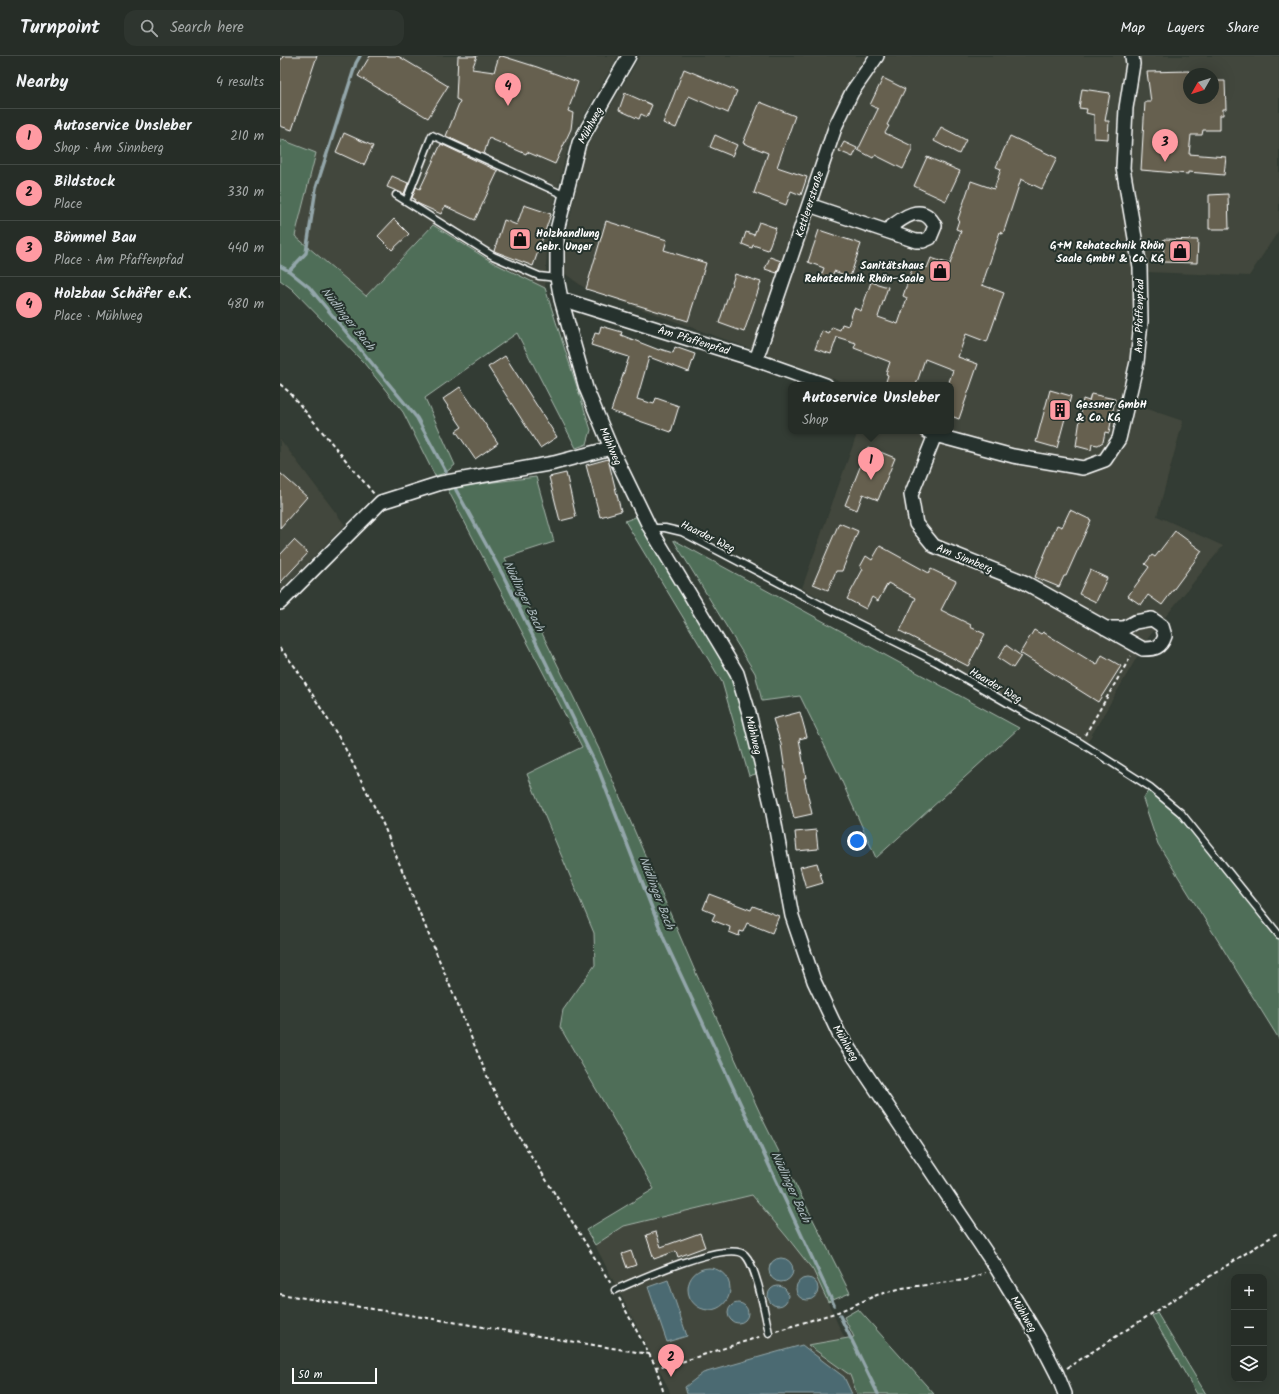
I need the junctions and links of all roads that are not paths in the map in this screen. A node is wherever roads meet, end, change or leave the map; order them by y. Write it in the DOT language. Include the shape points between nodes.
graph roads {
  1 [pos="629,56"];
  2 [pos="877,56"];
  3 [pos="1132,56"];
  4 [pos="396,195"];
  5 [pos="566,196"];
  6 [pos="406,201"];
  7 [pos="809,205"];
  8 [pos="886,231"];
  9 [pos="557,278"];
  10 [pos="561,299"];
  11 [pos="756,360"];
  12 [pos="818,382"];
  13 [pos="931,434"];
  14 [pos="935,434"];
  15 [pos="611,448"];
  16 [pos="650,528"];
  17 [pos="280,603"];
  18 [pos="1105,628"];
  19 [pos="1279,934"];
  20 [pos="614,1290"];
  21 [pos="769,1334"];
  22 [pos="1065,1394"];
  1 -- 5 [label="street, Mühlweg" via="579,143"];
  2 -- 7 [label="street, Kettlererstraße" via="852,92 836,125"];
  3 -- 14 [label="street, Am Pfaffenpfad" via="1123,168 1140,267 1141,320 1137,362 1119,439 1105,460 1082,468 1013,456"];
  4 -- 6 [label="lane"];
  5 -- 6 [label="lane" via="432,134"];
  5 -- 9 [label="street, Mühlweg" via="557,230"];
  6 -- 9 [label="lane" via="493,256 538,276"];
  7 -- 8 [label="street"];
  7 -- 11 [label="street, Kettlererstraße"];
  9 -- 10 [label="street, Mühlweg"];
  10 -- 11 [label="street, Am Pfaffenpfad"];
  10 -- 15 [label="street, Mühlweg" via="586,388"];
  11 -- 12 [label="street, Am Pfaffenpfad"];
  13 -- 18 [label="street, Am Sinnberg" via="911,495 916,524 934,546 1024,582"];
  15 -- 16 [label="street, Mühlweg"];
  15 -- 17 [label="street" via="554,463 442,483 380,502"];
  16 -- 19 [label="lane, Haarder Weg" via="682,532 936,662 1081,743 1150,787 1181,813"];
  16 -- 22 [label="street, Mühlweg" via="737,674 749,712 772,808 792,916 814,982 839,1034 997,1269 1038,1337"];
  18 -- 18 [label="street, Am Sinnberg" via="1142,649 1153,649 1162,643 1165,636 1162,626 1152,619 1135,622 1124,628"];
  20 -- 21 [label="lane" via="658,1271 699,1258 735,1251 744,1254 753,1266"];
}
